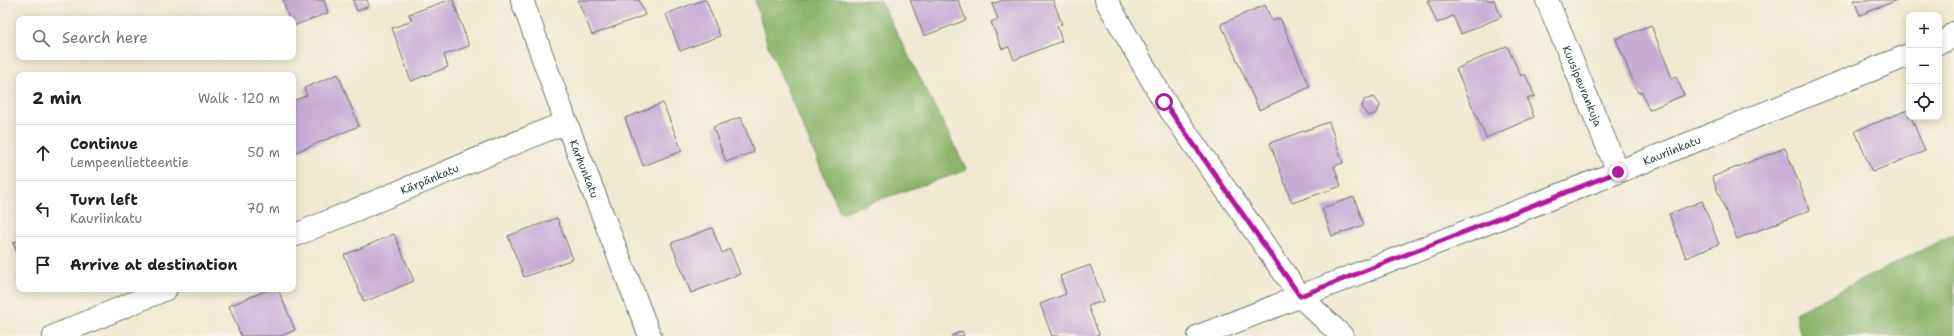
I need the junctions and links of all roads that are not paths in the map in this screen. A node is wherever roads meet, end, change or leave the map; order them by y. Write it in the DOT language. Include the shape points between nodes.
graph roads {
  1 [pos="522,0"];
  2 [pos="1106,0"];
  3 [pos="1547,0"];
  4 [pos="1954,33"];
  5 [pos="1942,42"];
  6 [pos="1906,56"];
  7 [pos="566,122"];
  8 [pos="1618,172"];
  9 [pos="296,235"];
  10 [pos="159,292"];
  11 [pos="1300,296"];
  12 [pos="54,336"];
  13 [pos="650,336"];
  14 [pos="1198,336"];
  15 [pos="1342,336"];
  1 -- 7 [label="street, Karhunkatu"];
  2 -- 11 [label="street" via="1164,102"];
  3 -- 8 [label="street, Kuusipeurankuja"];
  4 -- 5 [label="street"];
  6 -- 8 [label="street, Kauriinkatu"];
  7 -- 9 [label="street, Kärpänkatu"];
  7 -- 13 [label="street, Karhunkatu"];
  8 -- 11 [label="street, Kauriinkatu"];
  10 -- 12 [label="street"];
  11 -- 14 [label="street, Kauriinkatu"];
  11 -- 15 [label="street"];
}
